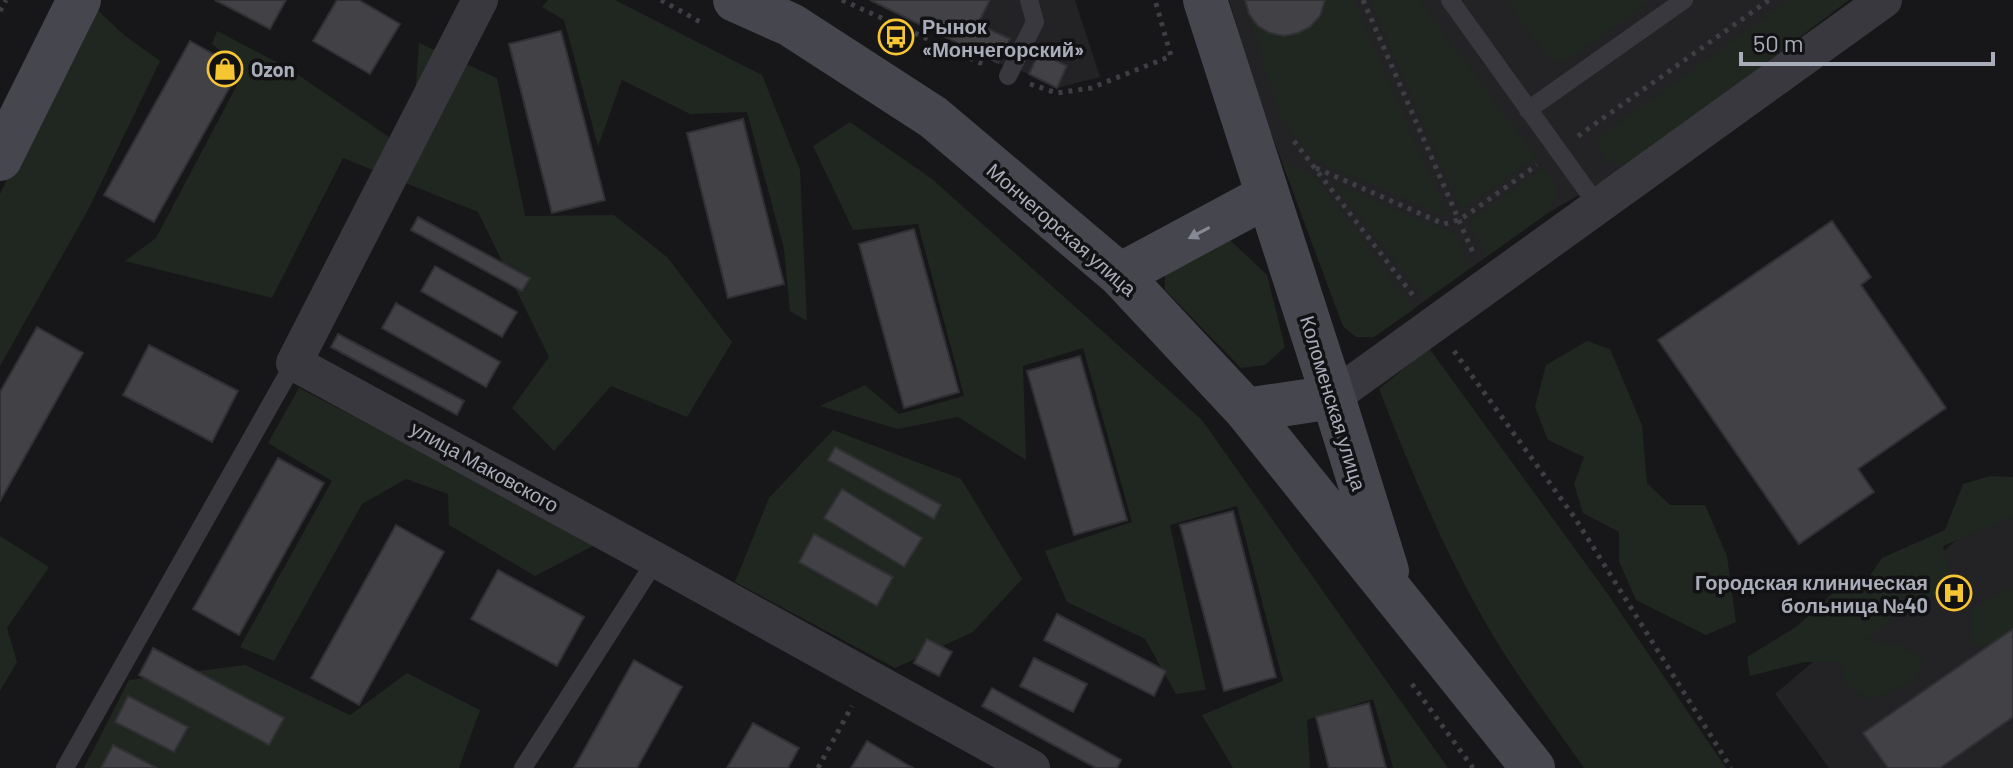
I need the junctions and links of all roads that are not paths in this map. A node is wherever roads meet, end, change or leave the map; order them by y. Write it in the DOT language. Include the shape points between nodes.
graph roads {
  1 [pos="79,0"];
  2 [pos="480,0"];
  3 [pos="1029,0"];
  4 [pos="1205,0"];
  5 [pos="1450,0"];
  6 [pos="1684,0"];
  7 [pos="1884,0"];
  8 [pos="718,11"];
  9 [pos="1008,76"];
  10 [pos="1528,110"];
  11 [pos="0,159"];
  12 [pos="1267,196"];
  13 [pos="1598,206"];
  14 [pos="1120,275"];
  15 [pos="294,363"];
  16 [pos="1333,397"];
  17 [pos="1246,410"];
  18 [pos="656,560"];
  19 [pos="1395,597"];
  20 [pos="1010,763"];
  21 [pos="65,768"];
  22 [pos="523,768"];
  23 [pos="1533,768"];
  1 -- 11 [label="street"];
  2 -- 15 [label="street"];
  3 -- 9 [label="lane" via="1035,22"];
  4 -- 12 [label="street, Коломенская улица"];
  5 -- 10 [label="lane"];
  6 -- 10 [label="lane"];
  7 -- 13 [label="street"];
  8 -- 14 [label="street, Мончегорская улица" via="791,25 933,117"];
  10 -- 13 [label="lane"];
  12 -- 14 [label="street, one-way"];
  12 -- 16 [label="street, Коломенская улица"];
  13 -- 16 [label="street"];
  14 -- 17 [label="street, Мончегорская улица"];
  15 -- 18 [label="street, улица Маковского"];
  15 -- 21 [label="lane"];
  16 -- 17 [label="street"];
  16 -- 19 [label="street, Коломенская улица"];
  17 -- 19 [label="street, Мончегорская улица"];
  18 -- 20 [label="street, улица Маковского"];
  18 -- 22 [label="lane"];
  19 -- 23 [label="street, Коломенская улица"];
}
